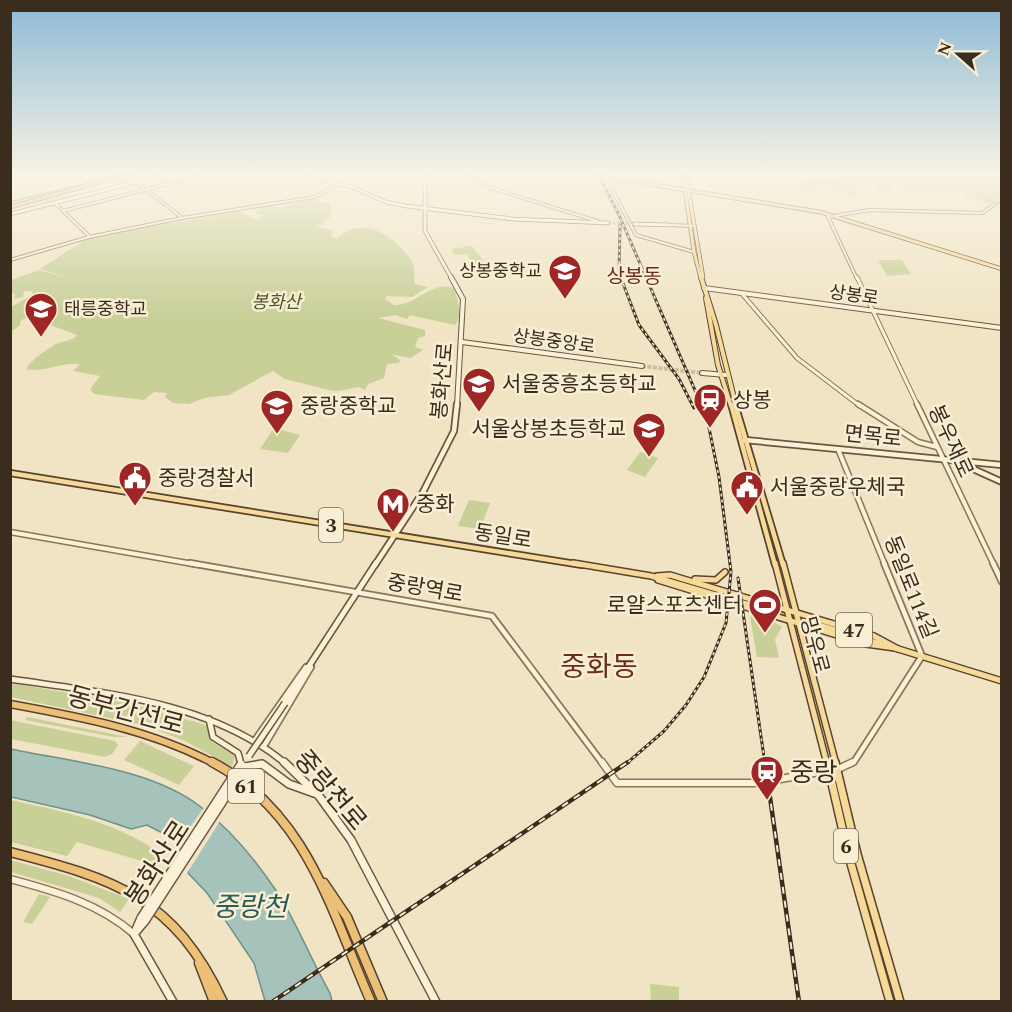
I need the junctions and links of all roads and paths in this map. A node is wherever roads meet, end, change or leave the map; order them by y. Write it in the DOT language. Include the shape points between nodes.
graph roads {
  1 [pos="76,223"];
  2 [pos="157,223"];
  3 [pos="425,223"];
  4 [pos="631,223"];
  5 [pos="831,223"];
  6 [pos="855,223"];
  7 [pos="634,224"];
  8 [pos="670,225"];
  9 [pos="693,226"];
  10 [pos="90,237"];
  11 [pos="694,252"];
  12 [pos="10,260"];
  13 [pos="1002,269"];
  14 [pos="703,277"];
  15 [pos="704,289"];
  16 [pos="741,294"];
  17 [pos="705,297"];
  18 [pos="874,312"];
  19 [pos="1002,329"];
  20 [pos="462,342"];
  21 [pos="642,366"];
  22 [pos="702,373"];
  23 [pos="723,375"];
  24 [pos="744,440"];
  25 [pos="937,447"];
  26 [pos="838,449"];
  27 [pos="942,460"];
  28 [pos="958,461"];
  29 [pos="1000,465"];
  30 [pos="1002,470"];
  31 [pos="10,473"];
  32 [pos="1002,482"];
  33 [pos="10,532"];
  34 [pos="394,535"];
  35 [pos="725,572"];
  36 [pos="670,575"];
  37 [pos="651,576"];
  38 [pos="1002,582"];
  39 [pos="357,592"];
  40 [pos="787,610"];
  41 [pos="774,611"];
  42 [pos="794,612"];
  43 [pos="790,622"];
  44 [pos="808,622"];
  45 [pos="797,624"];
  46 [pos="898,649"];
  47 [pos="922,656"];
  48 [pos="313,661"];
  49 [pos="10,679"];
  50 [pos="1002,681"];
  51 [pos="10,704"];
  52 [pos="209,719"];
  53 [pos="255,740"];
  54 [pos="264,746"];
  55 [pos="243,766"];
  56 [pos="832,770"];
  57 [pos="775,780"];
  58 [pos="756,783"];
  59 [pos="315,793"];
  60 [pos="10,852"];
  61 [pos="320,878"];
  62 [pos="10,879"];
  63 [pos="134,934"];
  64 [pos="194,951"];
  65 [pos="173,1002"];
  66 [pos="214,1002"];
  67 [pos="223,1002"];
  68 [pos="370,1002"];
  69 [pos="383,1002"];
  70 [pos="436,1002"];
  71 [pos="890,1002"];
  72 [pos="900,1002"];
  1 -- 10 [label="street"];
  2 -- 10 [label="street"];
  3 -- 20 [label="main road, 봉화산로" via="424,231 463,299"];
  4 -- 11 [label="street" via="636,235"];
  5 -- 18 [label="street, 봉우재로"];
  6 -- 13 [label="main road"];
  7 -- 8 [label="main road"];
  8 -- 9 [label="street"];
  9 -- 11 [label="main road, 망우로 / 6"];
  9 -- 14 [label="main road, 망우로 / 6"];
  10 -- 12 [label="street"];
  11 -- 14 [label="main road, 망우로 / 6"];
  14 -- 15 [label="main road, 망우로 / 6"];
  15 -- 16 [label="main road, 상봉로"];
  15 -- 17 [label="main road, 망우로 / 6"];
  16 -- 18 [label="main road, 상봉로"];
  16 -- 25 [label="street" via="762,312 782,344 816,375 912,439"];
  17 -- 23 [label="main road, 망우로 / 6"];
  17 -- 23 [label="main road, 망우로 / 6" via="714,351"];
  18 -- 19 [label="main road, 상봉로"];
  18 -- 25 [label="street, 봉우재로"];
  20 -- 21 [label="main road, 상봉중앙로"];
  20 -- 34 [label="main road, 봉화산로" via="454,431 423,492"];
  22 -- 23 [label="main road"];
  23 -- 24 [label="main road, 망우로 / 6"];
  24 -- 26 [label="main road, 면목로"];
  24 -- 40 [label="main road, 망우로 / 6"];
  24 -- 42 [label="main road, 망우로 / 6" via="768,507"];
  25 -- 27 [label="street, 봉우재로"];
  26 -- 27 [label="main road, 면목로"];
  26 -- 47 [label="street, 동일로114길"];
  27 -- 28 [label="main road, 면목로"];
  27 -- 38 [label="street, 봉우재로"];
  28 -- 29 [label="main road, 면목로"];
  28 -- 32 [label="main road"];
  29 -- 30 [label="main road"];
  31 -- 34 [label="main road, 동일로 / 3"];
  33 -- 39 [label="street, 중랑역로"];
  34 -- 37 [label="main road, 동일로 / 3"];
  34 -- 39 [label="main road, 봉화산로"];
  35 -- 36 [label="main road" via="713,581"];
  36 -- 37 [label="main road"];
  36 -- 41 [label="main road"];
  37 -- 41 [label="main road" via="667,584"];
  39 -- 48 [label="main road, 봉화산로"];
  39 -- 58 [label="street, 중랑역로" via="492,616 616,783"];
  40 -- 41 [label="main road"];
  40 -- 42 [label="main road, 47"];
  40 -- 43 [label="main road, 망우로 / 6"];
  41 -- 43 [label="main road"];
  42 -- 44 [label="main road, 47"];
  42 -- 45 [label="main road, 망우로"];
  43 -- 45 [label="main road"];
  43 -- 56 [label="main road, 망우로 / 6"];
  44 -- 45 [label="main road"];
  44 -- 46 [label="main road" via="866,644"];
  44 -- 46 [label="main road, 47" via="874,636"];
  45 -- 56 [label="main road, 망우로 / 6"];
  46 -- 47 [label="main road"];
  47 -- 50 [label="main road"];
  47 -- 56 [label="street" via="854,762"];
  48 -- 53 [label="street" via="301,672"];
  48 -- 54 [label="street"];
  48 -- 55 [label="main road, 봉화산로, bridge"];
  49 -- 52 [label="main road, 중랑천로" via="146,701"];
  51 -- 61 [label="highway, 동부간선로 / 61" via="112,723 202,755 269,807"];
  52 -- 53 [label="main road, 중랑천로"];
  52 -- 55 [label="main road" via="212,736 220,745 238,753"];
  53 -- 54 [label="main road, 중랑천로"];
  54 -- 59 [label="main road, 중랑천로" via="300,775"];
  55 -- 59 [label="main road" via="262,764 289,784"];
  55 -- 63 [label="main road, 봉화산로, bridge"];
  56 -- 57 [label="street"];
  56 -- 71 [label="main road, 망우로 / 6" via="849,860"];
  56 -- 72 [label="main road, 망우로 / 6"];
  59 -- 70 [label="main road, 중랑천로" via="350,840"];
  60 -- 64 [label="highway" via="92,874 135,894 164,917"];
  61 -- 68 [label="highway, 동부간선로 / 61"];
  61 -- 69 [label="highway, 동부간선로 / 61" via="347,917"];
  62 -- 63 [label="street" via="98,908"];
  63 -- 65 [label="main road"];
  64 -- 66 [label="highway"];
  64 -- 67 [label="highway"];
}
